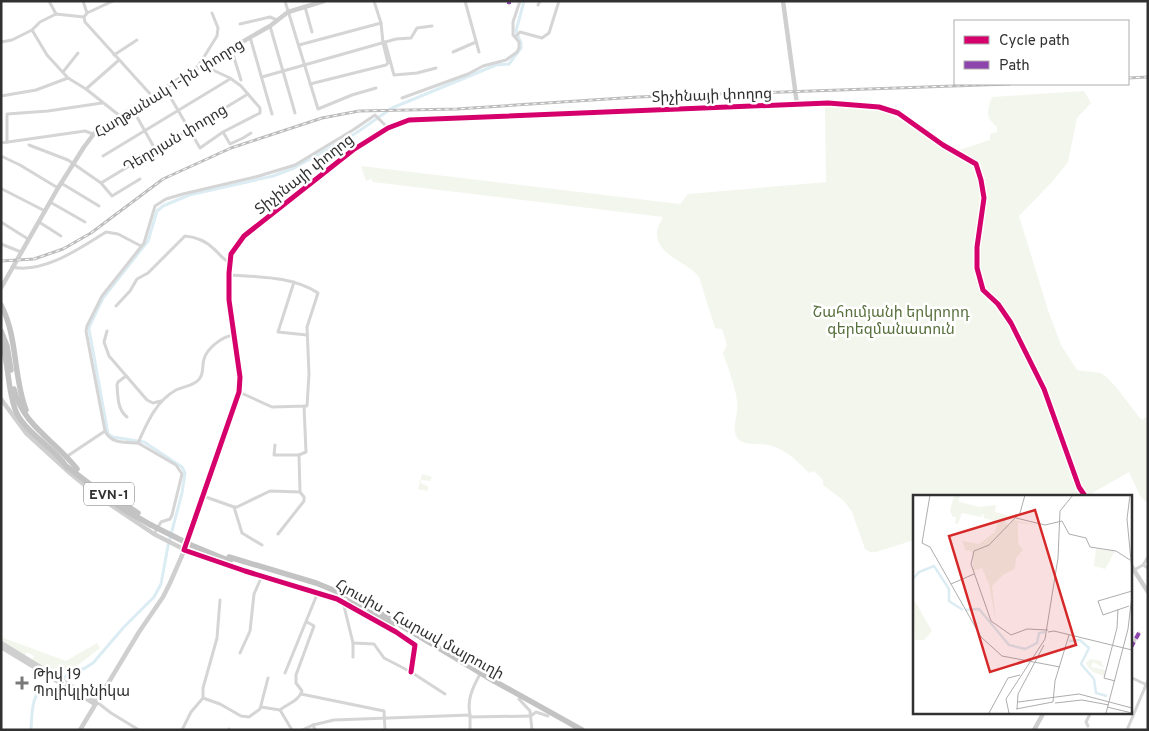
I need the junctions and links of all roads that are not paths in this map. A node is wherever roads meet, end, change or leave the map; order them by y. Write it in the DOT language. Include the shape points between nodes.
graph roads {
  1 [pos="49,1"];
  2 [pos="83,1"];
  3 [pos="112,1"];
  4 [pos="285,1"];
  5 [pos="324,1"];
  6 [pos="374,1"];
  7 [pos="465,1"];
  8 [pos="520,1"];
  9 [pos="559,1"];
  10 [pos="782,1"];
  11 [pos="305,7"];
  12 [pos="87,12"];
  13 [pos="288,12"];
  14 [pos="212,13"];
  15 [pos="56,14"];
  16 [pos="84,17"];
  17 [pos="277,20"];
  18 [pos="381,23"];
  19 [pos="240,24"];
  20 [pos="270,26"];
  21 [pos="432,26"];
  22 [pos="32,30"];
  23 [pos="312,32"];
  24 [pos="516,35"];
  25 [pos="250,36"];
  26 [pos="137,40"];
  27 [pos="1,42"];
  28 [pos="476,42"];
  29 [pos="384,43"];
  30 [pos="299,45"];
  31 [pos="231,48"];
  32 [pos="453,52"];
  33 [pos="479,52"];
  34 [pos="78,53"];
  35 [pos="114,55"];
  36 [pos="119,60"];
  37 [pos="304,64"];
  38 [pos="199,67"];
  39 [pos="436,68"];
  40 [pos="63,72"];
  41 [pos="282,72"];
  42 [pos="262,77"];
  43 [pos="68,78"];
  44 [pos="230,78"];
  45 [pos="241,80"];
  46 [pos="310,84"];
  47 [pos="165,88"];
  48 [pos="376,88"];
  49 [pos="86,89"];
  50 [pos="248,94"];
  51 [pos="1,96"];
  52 [pos="152,96"];
  53 [pos="402,98"];
  54 [pos="103,103"];
  55 [pos="797,104"];
  56 [pos="132,108"];
  57 [pos="178,111"];
  58 [pos="295,113"];
  59 [pos="272,114"];
  60 [pos="120,116"];
  61 [pos="388,128"];
  62 [pos="188,130"];
  63 [pos="144,131"];
  64 [pos="223,132"];
  65 [pos="251,133"];
  66 [pos="93,134"];
  67 [pos="7,142"];
  68 [pos="1,144"];
  69 [pos="29,146"];
  70 [pos="155,149"];
  71 [pos="1,156"];
  72 [pos="103,156"];
  73 [pos="73,163"];
  74 [pos="140,179"];
  75 [pos="62,183"];
  76 [pos="101,183"];
  77 [pos="58,188"];
  78 [pos="2,189"];
  79 [pos="50,202"];
  80 [pos="98,206"];
  81 [pos="45,211"];
  82 [pos="1,222"];
  83 [pos="38,222"];
  84 [pos="85,222"];
  85 [pos="61,236"];
  86 [pos="28,239"];
  87 [pos="1,244"];
  88 [pos="141,246"];
  89 [pos="21,252"];
  90 [pos="229,262"];
  91 [pos="12,266"];
  92 [pos="229,275"];
  93 [pos="294,282"];
  94 [pos="1,288"];
  95 [pos="1,305"];
  96 [pos="116,306"];
  97 [pos="106,331"];
  98 [pos="233,335"];
  99 [pos="307,335"];
  100 [pos="2,336"];
  101 [pos="1,358"];
  102 [pos="126,376"];
  103 [pos="239,392"];
  104 [pos="1,400"];
  105 [pos="161,401"];
  106 [pos="304,406"];
  107 [pos="14,408"];
  108 [pos="126,416"];
  109 [pos="31,422"];
  110 [pos="105,431"];
  111 [pos="139,441"];
  112 [pos="275,445"];
  113 [pos="69,455"];
  114 [pos="299,455"];
  115 [pos="61,463"];
  116 [pos="77,469"];
  117 [pos="300,492"];
  118 [pos="1084,495"];
  119 [pos="203,496"];
  120 [pos="234,506"];
  121 [pos="152,523"];
  122 [pos="154,534"];
  123 [pos="278,534"];
  124 [pos="262,545"];
  125 [pos="184,550"];
  126 [pos="1148,557"];
  127 [pos="230,559"];
  128 [pos="1143,565"];
  129 [pos="1148,568"];
  130 [pos="1132,570"];
  131 [pos="262,576"];
  132 [pos="318,592"];
  133 [pos="1148,592"];
  134 [pos="220,600"];
  135 [pos="351,601"];
  136 [pos="343,602"];
  137 [pos="364,614"];
  138 [pos="307,622"];
  139 [pos="388,622"];
  140 [pos="1139,633"];
  141 [pos="353,643"];
  142 [pos="1,645"];
  143 [pos="1132,645"];
  144 [pos="240,653"];
  145 [pos="353,657"];
  146 [pos="285,672"];
  147 [pos="411,672"];
  148 [pos="479,676"];
  149 [pos="268,678"];
  150 [pos="1132,678"];
  151 [pos="1148,680"];
  152 [pos="1147,684"];
  153 [pos="301,694"];
  154 [pos="445,694"];
  155 [pos="203,698"];
  156 [pos="519,700"];
  157 [pos="97,704"];
  158 [pos="261,707"];
  159 [pos="280,710"];
  160 [pos="1043,714"];
  161 [pos="1090,714"];
  162 [pos="532,715"];
  163 [pos="470,716"];
  164 [pos="548,716"];
  165 [pos="385,718"];
  166 [pos="313,725"];
  167 [pos="1088,726"];
  168 [pos="80,730"];
  169 [pos="139,730"];
  170 [pos="182,730"];
  171 [pos="292,730"];
  172 [pos="302,730"];
  173 [pos="315,730"];
  174 [pos="385,730"];
  175 [pos="470,730"];
  176 [pos="532,730"];
  177 [pos="573,730"];
  178 [pos="582,730"];
  179 [pos="1034,730"];
  180 [pos="1127,730"];
  1 -- 15 [label="street"];
  2 -- 12 [label="street"];
  3 -- 12 [label="street"];
  4 -- 13 [label="street"];
  5 -- 11 [label="street, Հաղթանակ 1-ին փողոց"];
  6 -- 18 [label="street"];
  7 -- 28 [label="street"];
  8 -- 24 [label="street" via="512,32"];
  9 -- 24 [label="street" via="545,37 520,32"];
  10 -- 55 [label="street"];
  11 -- 13 [label="street, Հաղթանակ 1-ին փողոց"];
  11 -- 23 [label="street"];
  12 -- 16 [label="street"];
  13 -- 17 [label="street, Հաղթանակ 1-ին փողոց"];
  13 -- 30 [label="street"];
  14 -- 38 [label="street" via="218,28 217,36"];
  15 -- 16 [label="street"];
  15 -- 22 [label="street"];
  16 -- 35 [label="street"];
  17 -- 19 [label="street" via="270,17"];
  17 -- 20 [label="street, Հաղթանակ 1-ին փողոց"];
  18 -- 29 [label="street"];
  18 -- 30 [label="street"];
  20 -- 25 [label="street, Հաղթանակ 1-ին փողոց"];
  20 -- 41 [label="street"];
  21 -- 29 [label="street" via="417,28 411,38"];
  22 -- 27 [label="street"];
  22 -- 40 [label="street" via="47,55"];
  24 -- 53 [label="street" via="519,48 512,57"];
  25 -- 31 [label="street, Հաղթանակ 1-ին փողոց"];
  25 -- 42 [label="street"];
  26 -- 35 [label="street"];
  28 -- 32 [label="street"];
  28 -- 33 [label="street"];
  29 -- 37 [label="street"];
  29 -- 39 [label="street" via="394,75"];
  29 -- 46 [label="street" via="386,65"];
  30 -- 37 [label="street"];
  31 -- 38 [label="street, Հաղթանակ 1-ին փողոց"];
  31 -- 45 [label="street"];
  34 -- 40 [label="street"];
  35 -- 36 [label="street"];
  36 -- 49 [label="street"];
  36 -- 52 [label="street"];
  37 -- 41 [label="street"];
  37 -- 46 [label="street"];
  38 -- 44 [label="street"];
  38 -- 47 [label="street, Հաղթանակ 1-ին փողոց"];
  40 -- 43 [label="street"];
  41 -- 42 [label="street"];
  41 -- 58 [label="street"];
  42 -- 59 [label="street"];
  43 -- 49 [label="street"];
  43 -- 51 [label="street" via="36,90"];
  44 -- 50 [label="street"];
  44 -- 57 [label="street"];
  46 -- 48 [label="street" via="320,109"];
  47 -- 52 [label="street, Հաղթանակ 1-ին փողոց"];
  47 -- 57 [label="street"];
  49 -- 54 [label="street"];
  50 -- 62 [label="street, Դեղոյան փողոց"];
  50 -- 64 [label="street" via="260,112"];
  52 -- 56 [label="street, Հաղթանակ 1-ին փողոց"];
  54 -- 60 [label="street"];
  54 -- 67 [label="street" via="7,114"];
  55 -- 61 [label="street, Տիչինայի փողոց" via="409,120"];
  55 -- 118 [label="street, Տիչինայի փողոց" via="855,104 898,113 976,164 984,198 976,268 983,290 1011,323 1044,389"];
  56 -- 60 [label="street, Հաղթանակ 1-ին փողոց"];
  56 -- 63 [label="street"];
  57 -- 62 [label="street"];
  57 -- 63 [label="street"];
  60 -- 66 [label="street, Հաղթանակ 1-ին փողոց"];
  61 -- 88 [label="street" via="375,115 295,165 158,203"];
  61 -- 90 [label="street, Տիչինայի փողոց" via="354,150 244,236"];
  62 -- 64 [label="street" via="200,148"];
  62 -- 70 [label="street, Դեղոյան փողոց"];
  63 -- 70 [label="street"];
  63 -- 72 [label="street"];
  64 -- 65 [label="street" via="230,144"];
  66 -- 67 [label="street" via="84,131"];
  66 -- 73 [label="street, Հաղթանակ 1-ին փողոց"];
  67 -- 68 [label="street"];
  69 -- 73 [label="street"];
  70 -- 76 [label="street, Դեղոյան փողոց"];
  71 -- 77 [label="street"];
  73 -- 75 [label="street, Հաղթանակ 1-ին փողոց"];
  73 -- 76 [label="street"];
  74 -- 76 [label="street" via="114,196"];
  75 -- 77 [label="street, Հաղթանակ 1-ին փողոց"];
  75 -- 80 [label="street"];
  77 -- 79 [label="street, Հաղթանակ 1-ին փողոց"];
  78 -- 81 [label="street"];
  79 -- 81 [label="street, Հաղթանակ 1-ին փողոց"];
  79 -- 84 [label="street"];
  81 -- 83 [label="street, Հաղթանակ 1-ին փողոց"];
  82 -- 86 [label="street"];
  83 -- 85 [label="street"];
  83 -- 86 [label="street, Հաղթանակ 1-ին փողոց"];
  86 -- 89 [label="street, Հաղթանակ 1-ին փողոց"];
  87 -- 89 [label="street"];
  88 -- 91 [label="street" via="118,234 106,232 56,260 32,268"];
  88 -- 110 [label="street" via="102,296 86,331"];
  89 -- 91 [label="street, Հաղթանակ 1-ին փողոց"];
  90 -- 92 [label="street, Տիչինայի փողոց"];
  90 -- 96 [label="street" via="196,237 185,236 148,273 137,278"];
  91 -- 94 [label="street, Հաղթանակ 1-ին փողոց"];
  92 -- 93 [label="street"];
  92 -- 98 [label="street, Տիչինայի փողոց"];
  93 -- 99 [label="street" via="318,293 306,327"];
  93 -- 99 [label="street" via="278,332"];
  95 -- 109 [label="highway" via="9,328 19,387"];
  97 -- 102 [label="street" via="104,342 109,356"];
  98 -- 103 [label="street, Տիչինայի փողոց" via="238,356"];
  98 -- 105 [label="street" via="219,340 204,358 200,378 194,384"];
  99 -- 106 [label="street" via="309,374 307,406"];
  100 -- 107 [label="highway, Հյուսիս - Հարավ մայրուղի"];
  100 -- 109 [label="highway, Հյուսիս - Հարավ մայրուղի" via="15,393"];
  101 -- 107 [label="highway"];
  102 -- 105 [label="street" via="147,400 153,403"];
  102 -- 108 [label="street" via="117,385 120,407"];
  103 -- 106 [label="street" via="272,406"];
  103 -- 119 [label="street, Տիչինայի փողոց"];
  104 -- 115 [label="street, EVN-1" via="26,432"];
  105 -- 111 [label="street"];
  106 -- 114 [label="street" via="306,447 304,454"];
  107 -- 115 [label="highway, Հյուսիս - Հարավ մայրուղի"];
  109 -- 116 [label="highway, Հյուսիս - Հարավ մայրուղի"];
  110 -- 111 [label="street" via="110,439 116,441"];
  110 -- 113 [label="street"];
  111 -- 122 [label="street" via="176,465 182,474 172,515 161,522"];
  112 -- 114 [label="street" via="274,455"];
  114 -- 117 [label="street"];
  115 -- 116 [label="highway, Հյուսիս - Հարավ մայրուղի / EVN-1"];
  115 -- 121 [label="highway, Հյուսիս - Հարավ մայրուղի / EVN-1" via="123,509"];
  115 -- 122 [label="street" via="95,494"];
  116 -- 121 [label="highway, Հյուսիս - Հարավ մայրուղի / EVN-1"];
  117 -- 120 [label="street" via="270,492"];
  117 -- 123 [label="street" via="304,501"];
  119 -- 120 [label="street"];
  119 -- 125 [label="street, Տիչինայի փողոց"];
  120 -- 124 [label="street" via="242,533"];
  121 -- 127 [label="highway, Հյուսիս - Հարավ մայրուղի / EVN-1, bridge" via="205,552"];
  122 -- 125 [label="street"];
  125 -- 131 [label="street"];
  125 -- 157 [label="street, Տիչինայի փողոց" via="163,596"];
  126 -- 128 [label="street"];
  127 -- 135 [label="highway, Հյուսիս - Հարավ մայրուղի / EVN-1" via="316,586"];
  127 -- 178 [label="highway, Հյուսիս - Հարավ մայրուղի / EVN-1" via="316,583 360,601"];
  128 -- 129 [label="street"];
  128 -- 130 [label="street"];
  130 -- 133 [label="street"];
  131 -- 132 [label="street"];
  131 -- 144 [label="street" via="254,594 250,631"];
  132 -- 136 [label="street"];
  132 -- 138 [label="street"];
  134 -- 155 [label="street" via="217,638"];
  135 -- 137 [label="street"];
  135 -- 139 [label="highway, Հյուսիս - Հարավ մայրուղի / EVN-1"];
  136 -- 137 [label="street"];
  136 -- 141 [label="street"];
  137 -- 139 [label="street"];
  137 -- 147 [label="street" via="415,645"];
  138 -- 146 [label="street"];
  138 -- 153 [label="street" via="314,626 296,675"];
  139 -- 148 [label="highway, Հյուսիս - Հարավ մայրուղի / EVN-1"];
  140 -- 143 [label="street"];
  141 -- 145 [label="street"];
  141 -- 147 [label="street" via="374,644 384,658"];
  142 -- 157 [label="street"];
  147 -- 154 [label="street"];
  148 -- 156 [label="highway, Հյուսիս - Հարավ մայրուղի / EVN-1"];
  148 -- 163 [label="street" via="469,698"];
  149 -- 158 [label="street"];
  150 -- 152 [label="street"];
  151 -- 152 [label="street"];
  152 -- 180 [label="street"];
  153 -- 159 [label="street"];
  153 -- 165 [label="street" via="384,712"];
  155 -- 158 [label="street" via="246,718"];
  155 -- 170 [label="street"];
  156 -- 162 [label="street"];
  156 -- 164 [label="highway, Հյուսիս - Հարավ մայրուղի / EVN-1"];
  157 -- 168 [label="street, Տիչինայի փողոց"];
  157 -- 169 [label="street"];
  158 -- 159 [label="street"];
  159 -- 171 [label="street"];
  160 -- 179 [label="street"];
  161 -- 167 [label="street"];
  162 -- 163 [label="street"];
  162 -- 164 [label="street" via="536,712"];
  162 -- 176 [label="street"];
  163 -- 165 [label="street"];
  163 -- 175 [label="street"];
  164 -- 177 [label="highway, Հյուսիս - Հարավ մայրուղի / EVN-1"];
  165 -- 166 [label="street" via="334,720"];
  165 -- 174 [label="street"];
  166 -- 172 [label="street"];
  166 -- 173 [label="street"];
}
